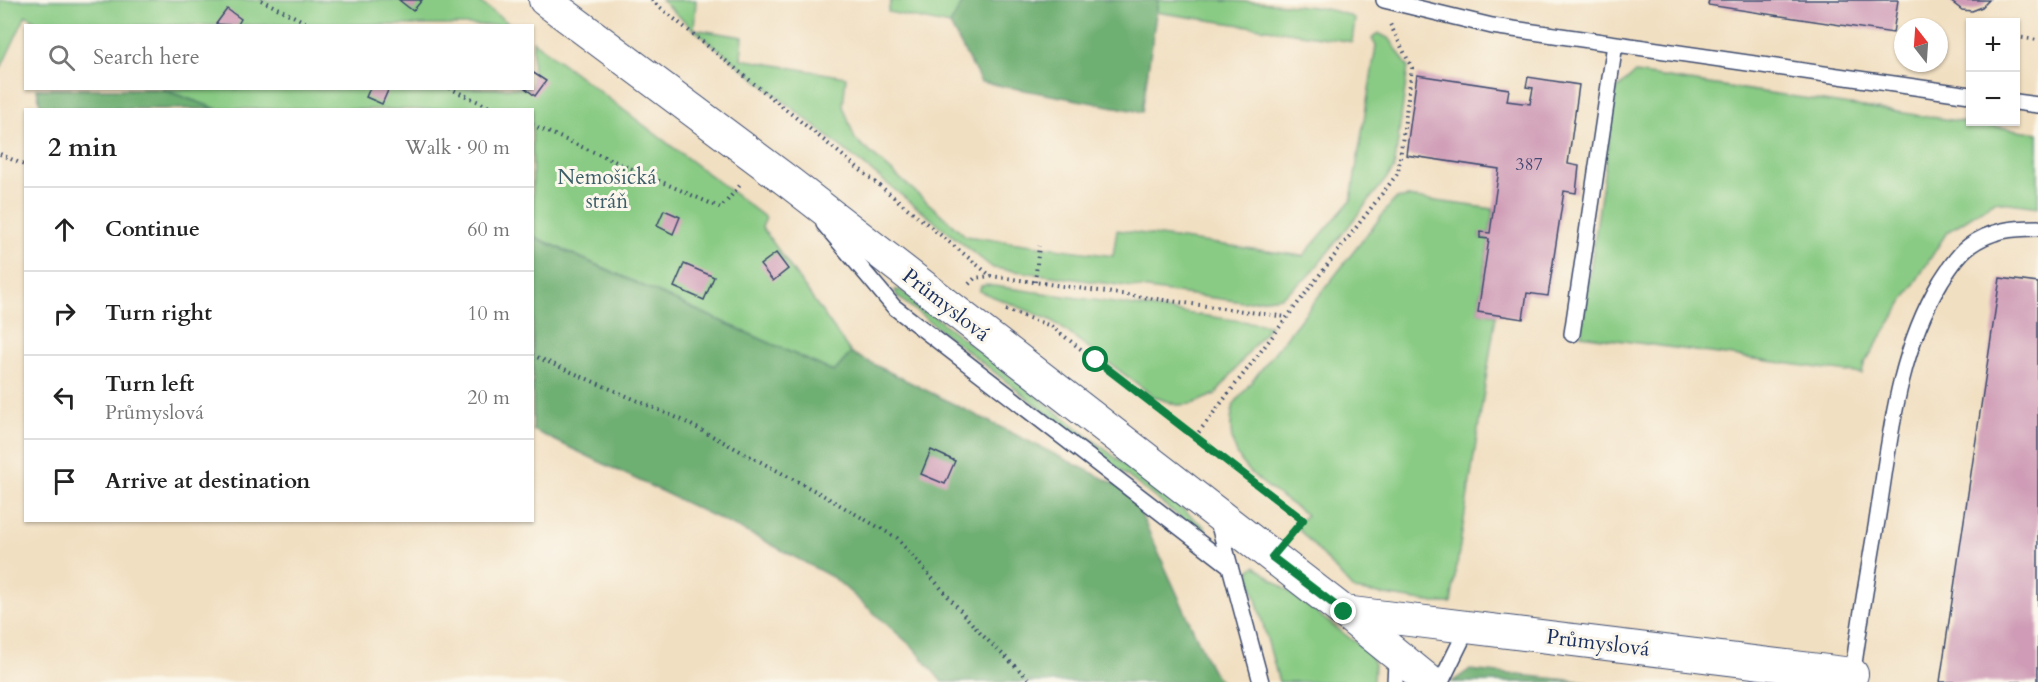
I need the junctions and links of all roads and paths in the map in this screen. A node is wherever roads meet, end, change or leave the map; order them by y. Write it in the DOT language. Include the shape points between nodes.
graph roads {
  1 [pos="261,0"];
  2 [pos="545,0"];
  3 [pos="651,0"];
  4 [pos="1387,0"];
  5 [pos="309,24"];
  6 [pos="2020,38"];
  7 [pos="2038,40"];
  8 [pos="1616,44"];
  9 [pos="453,90"];
  10 [pos="1966,94"];
  11 [pos="2020,103"];
  12 [pos="2038,105"];
  13 [pos="492,108"];
  14 [pos="534,127"];
  15 [pos="0,154"];
  16 [pos="761,162"];
  17 [pos="24,165"];
  18 [pos="790,183"];
  19 [pos="2038,228"];
  20 [pos="1039,246"];
  21 [pos="1035,282"];
  22 [pos="996,306"];
  23 [pos="1287,317"];
  24 [pos="1572,334"];
  25 [pos="534,356"];
  26 [pos="1195,437"];
  27 [pos="1215,512"];
  28 [pos="1272,557"];
  29 [pos="1230,566"];
  30 [pos="1344,612"];
  31 [pos="1468,627"];
  32 [pos="1390,650"];
  33 [pos="1852,678"];
  34 [pos="1032,682"];
  35 [pos="1261,682"];
  36 [pos="1395,682"];
  37 [pos="1430,682"];
  38 [pos="1441,682"];
  1 -- 5 [label="path"];
  2 -- 16 [label="street, Průmyslová"];
  3 -- 21 [label="path" via="991,276"];
  4 -- 8 [label="lane" via="1468,22"];
  4 -- 23 [label="path" via="1388,20 1412,68 1398,174"];
  6 -- 7 [label="path"];
  8 -- 10 [label="lane"];
  8 -- 24 [label="lane"];
  9 -- 13 [label="path"];
  11 -- 12 [label="lane"];
  14 -- 16 [label="path" via="721,208"];
  15 -- 17 [label="path"];
  16 -- 18 [label="street, Průmyslová"];
  18 -- 27 [label="street, Průmyslová"];
  18 -- 29 [label="lane" via="894,307"];
  19 -- 33 [label="lane" via="1996,232 1967,247 1925,307 1908,351 1895,405"];
  20 -- 21 [label="path"];
  21 -- 23 [label="path"];
  22 -- 26 [label="path" via="1051,326"];
  23 -- 26 [label="path"];
  25 -- 34 [label="path" via="682,420 897,538 981,634"];
  26 -- 28 [label="path" via="1303,520"];
  27 -- 28 [label="street, Průmyslová"];
  27 -- 29 [label="lane"];
  28 -- 30 [label="street, Průmyslová"];
  29 -- 35 [label="lane"];
  30 -- 31 [label="street, Průmyslová"];
  30 -- 32 [label="street, Průmyslová"];
  31 -- 33 [label="street, Průmyslová"];
  31 -- 38 [label="lane"];
  32 -- 36 [label="lane" via="1396,663"];
  32 -- 37 [label="street, Průmyslová"];
}
